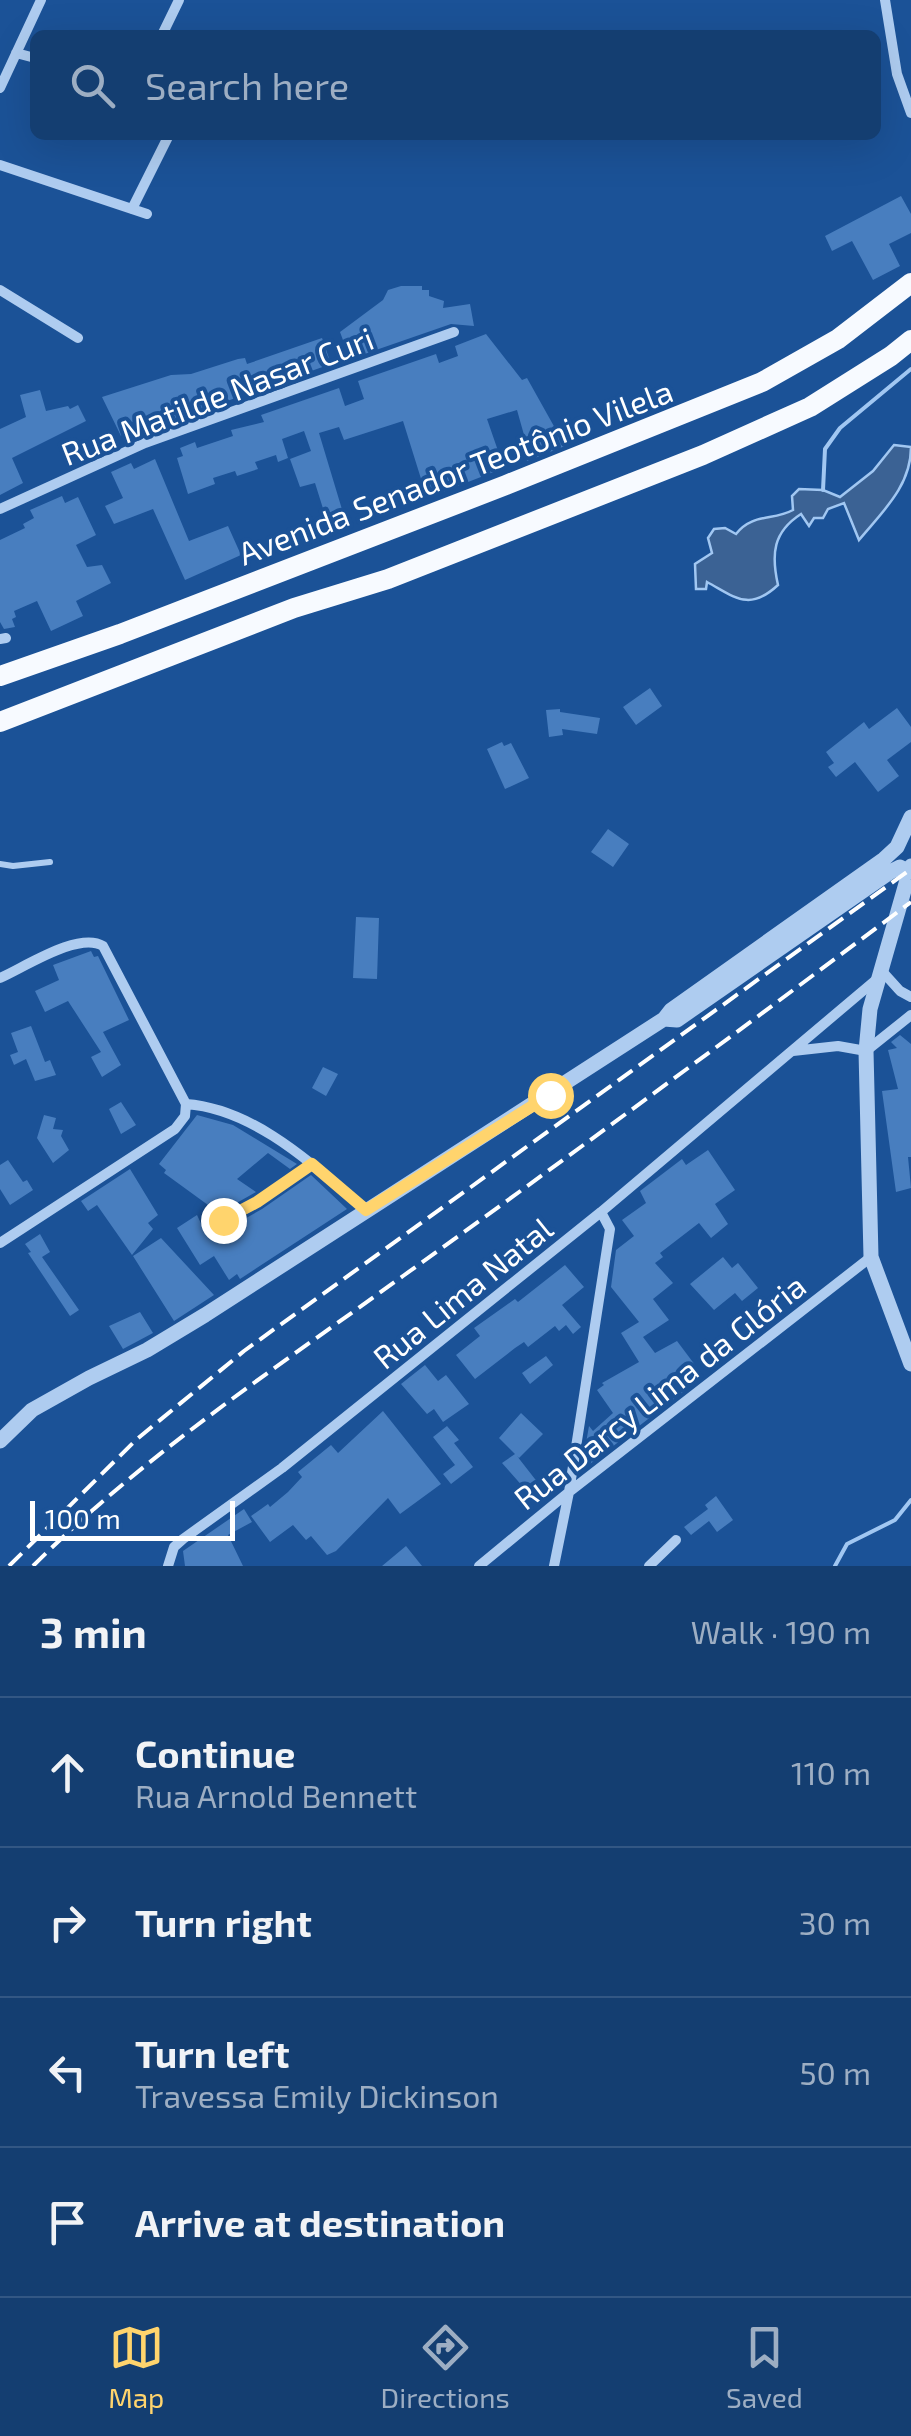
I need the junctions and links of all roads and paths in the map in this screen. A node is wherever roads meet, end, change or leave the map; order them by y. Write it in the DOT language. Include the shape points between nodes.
graph roads {
  1 [pos="41,0"];
  2 [pos="180,0"];
  3 [pos="886,0"];
  4 [pos="165,30"];
  5 [pos="16,53"];
  6 [pos="30,57"];
  7 [pos="0,88"];
  8 [pos="911,114"];
  9 [pos="166,140"];
  10 [pos="0,165"];
  11 [pos="132,209"];
  12 [pos="147,214"];
  13 [pos="911,282"];
  14 [pos="0,290"];
  15 [pos="454,332"];
  16 [pos="78,338"];
  17 [pos="911,340"];
  18 [pos="0,509"];
  19 [pos="0,676"];
  20 [pos="0,722"];
  21 [pos="911,817"];
  22 [pos="50,862"];
  23 [pos="0,864"];
  24 [pos="910,869"];
  25 [pos="880,973"];
  26 [pos="0,978"];
  27 [pos="911,996"];
  28 [pos="911,1015"];
  29 [pos="664,1020"];
  30 [pos="866,1051"];
  31 [pos="788,1052"];
  32 [pos="186,1104"];
  33 [pos="312,1164"];
  34 [pos="366,1210"];
  35 [pos="601,1212"];
  36 [pos="212,1227"];
  37 [pos="0,1243"];
  38 [pos="871,1257"];
  39 [pos="911,1364"];
  40 [pos="0,1440"];
  41 [pos="569,1492"];
  42 [pos="676,1540"];
  43 [pos="168,1566"];
  44 [pos="479,1566"];
  45 [pos="554,1566"];
  46 [pos="649,1566"];
  1 -- 5 [label="street"];
  2 -- 4 [label="street"];
  3 -- 8 [label="street" via="897,74"];
  5 -- 6 [label="street"];
  5 -- 7 [label="street"];
  9 -- 11 [label="street"];
  10 -- 11 [label="street"];
  11 -- 12 [label="street"];
  13 -- 19 [label="main road, Avenida Senador Teotônio Vilela" via="838,339 762,382"];
  14 -- 16 [label="street"];
  15 -- 18 [label="street, Rua Matilde Nasar Curi" via="145,443"];
  17 -- 20 [label="main road" via="810,407 703,455"];
  21 -- 29 [label="street" via="884,860"];
  22 -- 23 [label="lane"];
  24 -- 25 [label="street"];
  24 -- 29 [label="street" via="890,872 678,1020"];
  25 -- 27 [label="street"];
  25 -- 30 [label="street"];
  25 -- 31 [label="street, Rua Lima Natal"];
  26 -- 32 [label="street" via="87,940 103,946"];
  28 -- 30 [label="street"];
  29 -- 34 [label="street"];
  30 -- 31 [label="street" via="838,1046"];
  30 -- 38 [label="street"];
  31 -- 35 [label="street, Rua Lima Natal"];
  32 -- 33 [label="street" via="256,1127"];
  32 -- 37 [label="street" via="175,1129"];
  33 -- 34 [label="street"];
  33 -- 36 [label="street"];
  34 -- 40 [label="street" via="147,1350 32,1410"];
  35 -- 41 [label="street" via="610,1228"];
  35 -- 43 [label="street, Rua Lima Natal" via="282,1468 183,1539"];
  38 -- 39 [label="street"];
  38 -- 41 [label="street, Rua Darcy Lima da Glória"];
  41 -- 44 [label="street, Rua Darcy Lima da Glória"];
  41 -- 45 [label="street"];
  42 -- 46 [label="street"];
}
